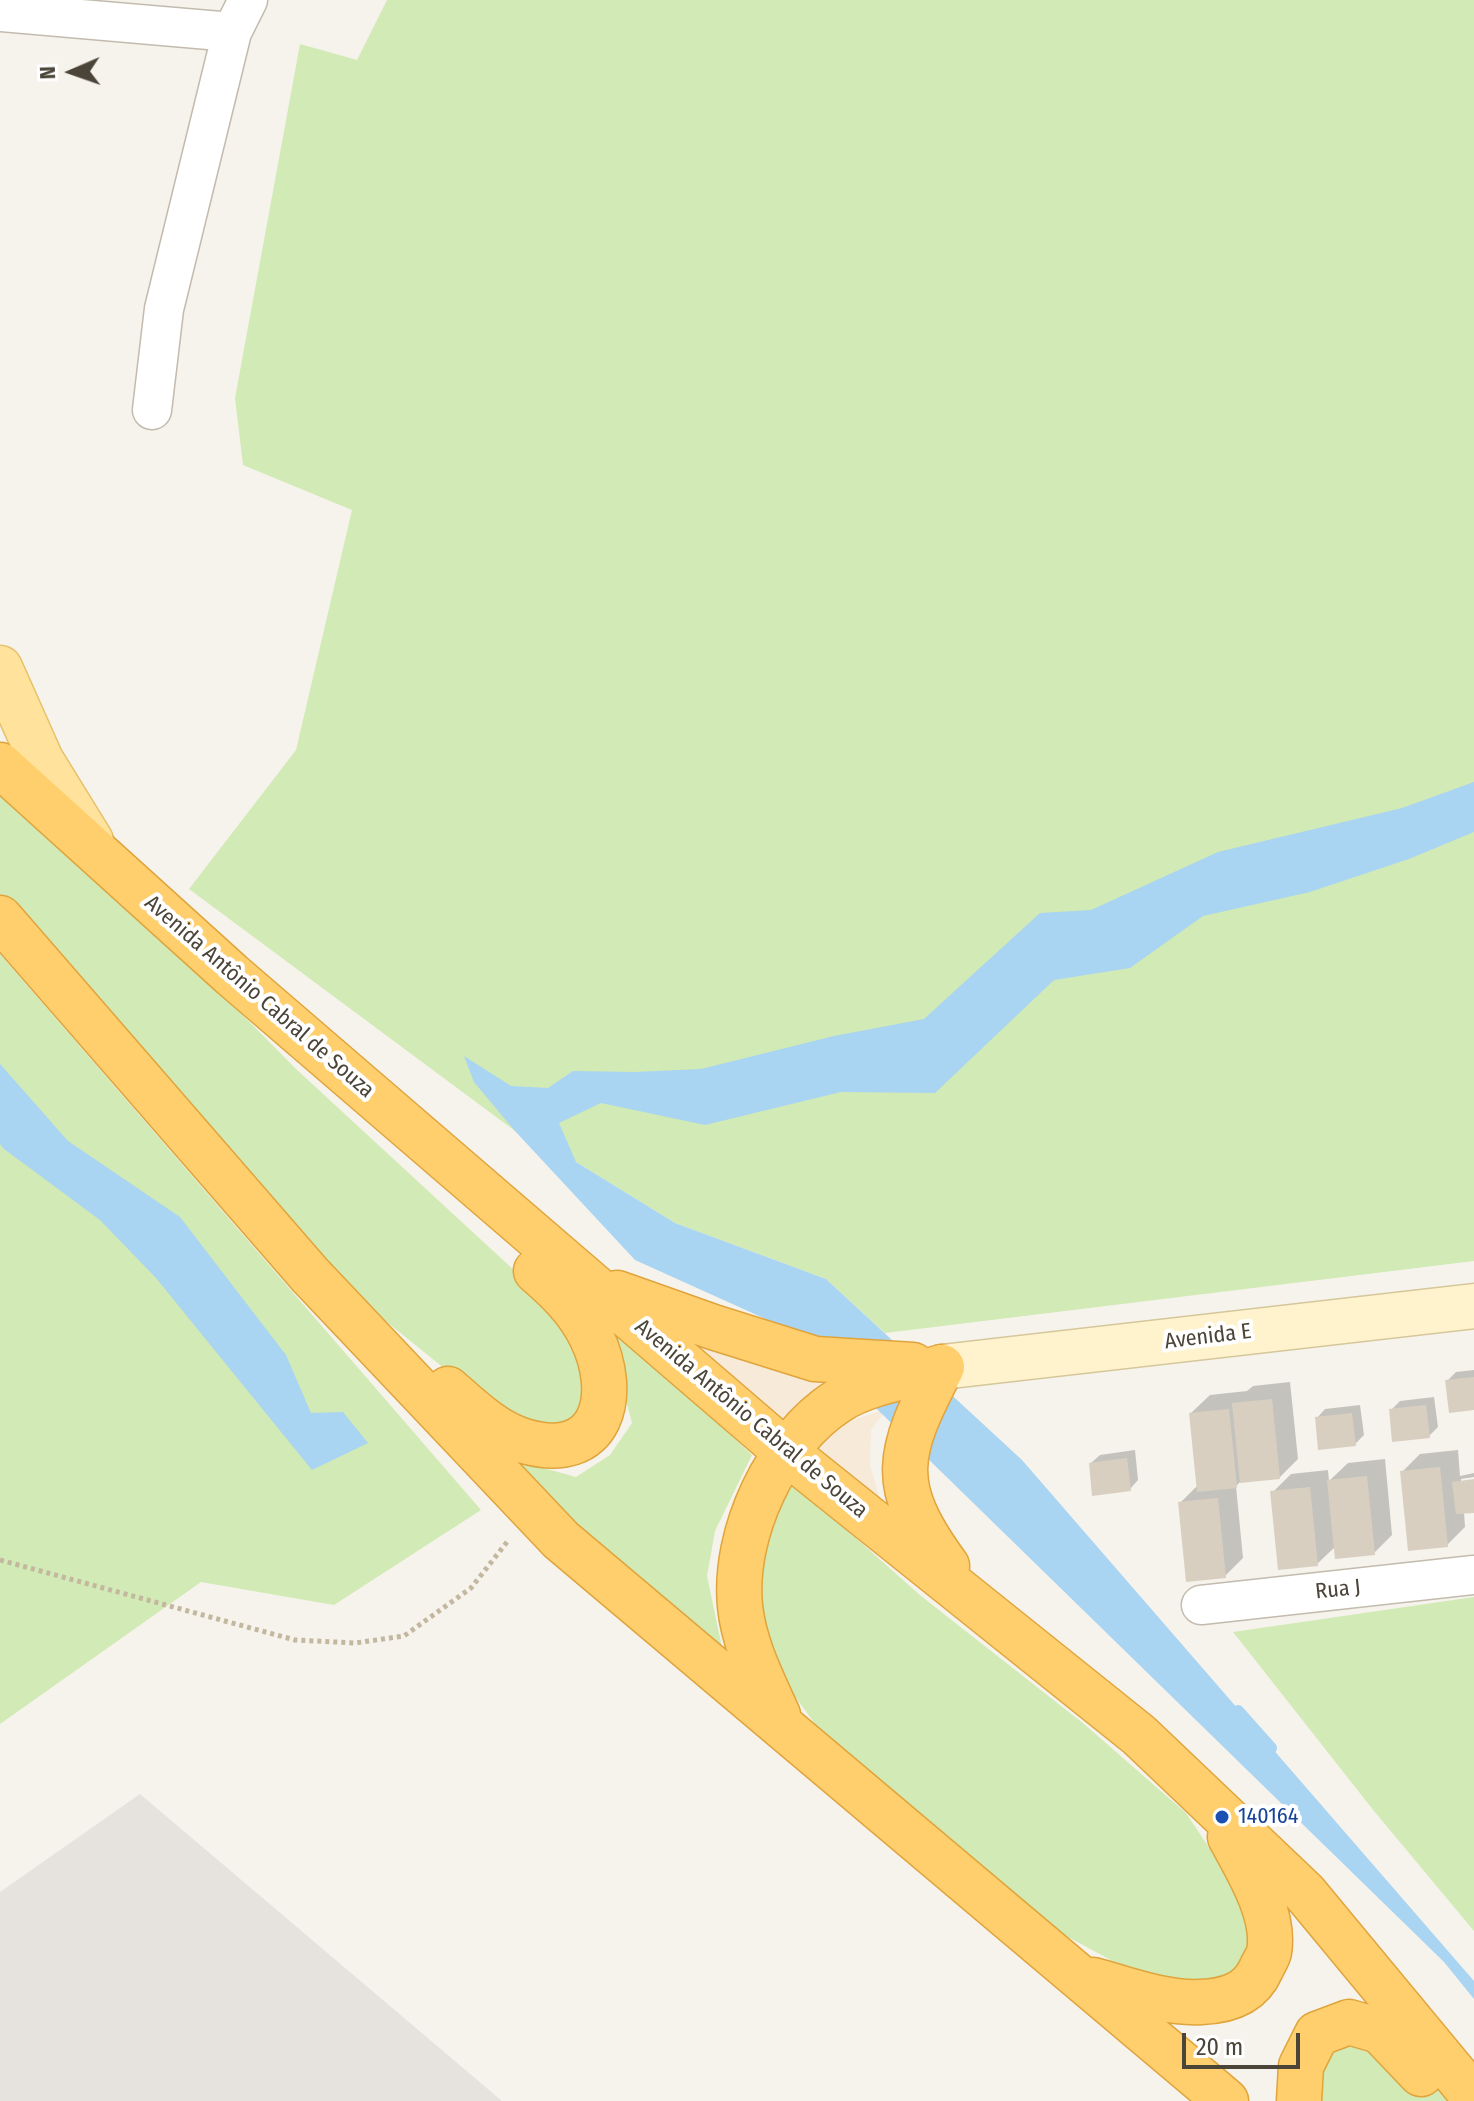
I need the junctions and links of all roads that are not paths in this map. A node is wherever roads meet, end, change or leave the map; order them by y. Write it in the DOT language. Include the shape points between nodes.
graph roads {
  1 [pos="0,12"];
  2 [pos="164,14"];
  3 [pos="240,16"];
  4 [pos="152,410"];
  5 [pos="0,668"];
  6 [pos="0,765"];
  7 [pos="103,860"];
  8 [pos="0,918"];
  9 [pos="232,975"];
  10 [pos="310,1275"];
  11 [pos="592,1284"];
  12 [pos="1474,1306"];
  13 [pos="942,1367"];
  14 [pos="786,1452"];
  15 [pos="1474,1575"];
  16 [pos="974,1604"];
  17 [pos="1201,1605"];
  18 [pos="782,1725"];
  19 [pos="1207,1798"];
  20 [pos="1079,1976"];
  21 [pos="1474,2097"];
  22 [pos="1226,2101"];
  23 [pos="1299,2101"];
  24 [pos="1442,2101"];
  1 -- 2 [label="street"];
  2 -- 3 [label="street"];
  3 -- 4 [label="street" via="167,295"];
  5 -- 7 [label="main road" via="41,760"];
  6 -- 7 [label="highway, Avenida Antônio Cabral de Souza"];
  7 -- 9 [label="highway, Avenida Antônio Cabral de Souza"];
  8 -- 10 [label="highway"];
  9 -- 10 [label="highway" via="294,1048 570,1301 592,1337 603,1374 605,1403 593,1431 549,1445 522,1440 489,1423"];
  9 -- 11 [label="highway, Avenida Antônio Cabral de Souza"];
  10 -- 18 [label="highway" via="561,1540"];
  11 -- 13 [label="highway" via="815,1359"];
  11 -- 14 [label="highway, Avenida Antônio Cabral de Souza"];
  12 -- 13 [label="main road, Avenida E"];
  13 -- 14 [label="highway" via="838,1400"];
  13 -- 16 [label="highway" via="906,1450 905,1476 911,1507 925,1536"];
  14 -- 16 [label="highway, Avenida Antônio Cabral de Souza"];
  14 -- 18 [label="highway" via="755,1506 743,1557 740,1605 750,1653"];
  15 -- 17 [label="street, Rua J"];
  16 -- 19 [label="highway, Avenida Antônio Cabral de Souza" via="1139,1735"];
  18 -- 20 [label="highway"];
  19 -- 20 [label="highway" via="1253,1878 1267,1918 1269,1952 1255,1983 1230,1999 1198,2003"];
  19 -- 21 [label="highway, Avenida Antônio Cabral de Souza" via="1305,1893"];
  20 -- 22 [label="highway"];
  23 -- 24 [label="highway" via="1301,2066 1317,2034 1349,2022 1380,2031"];
}
